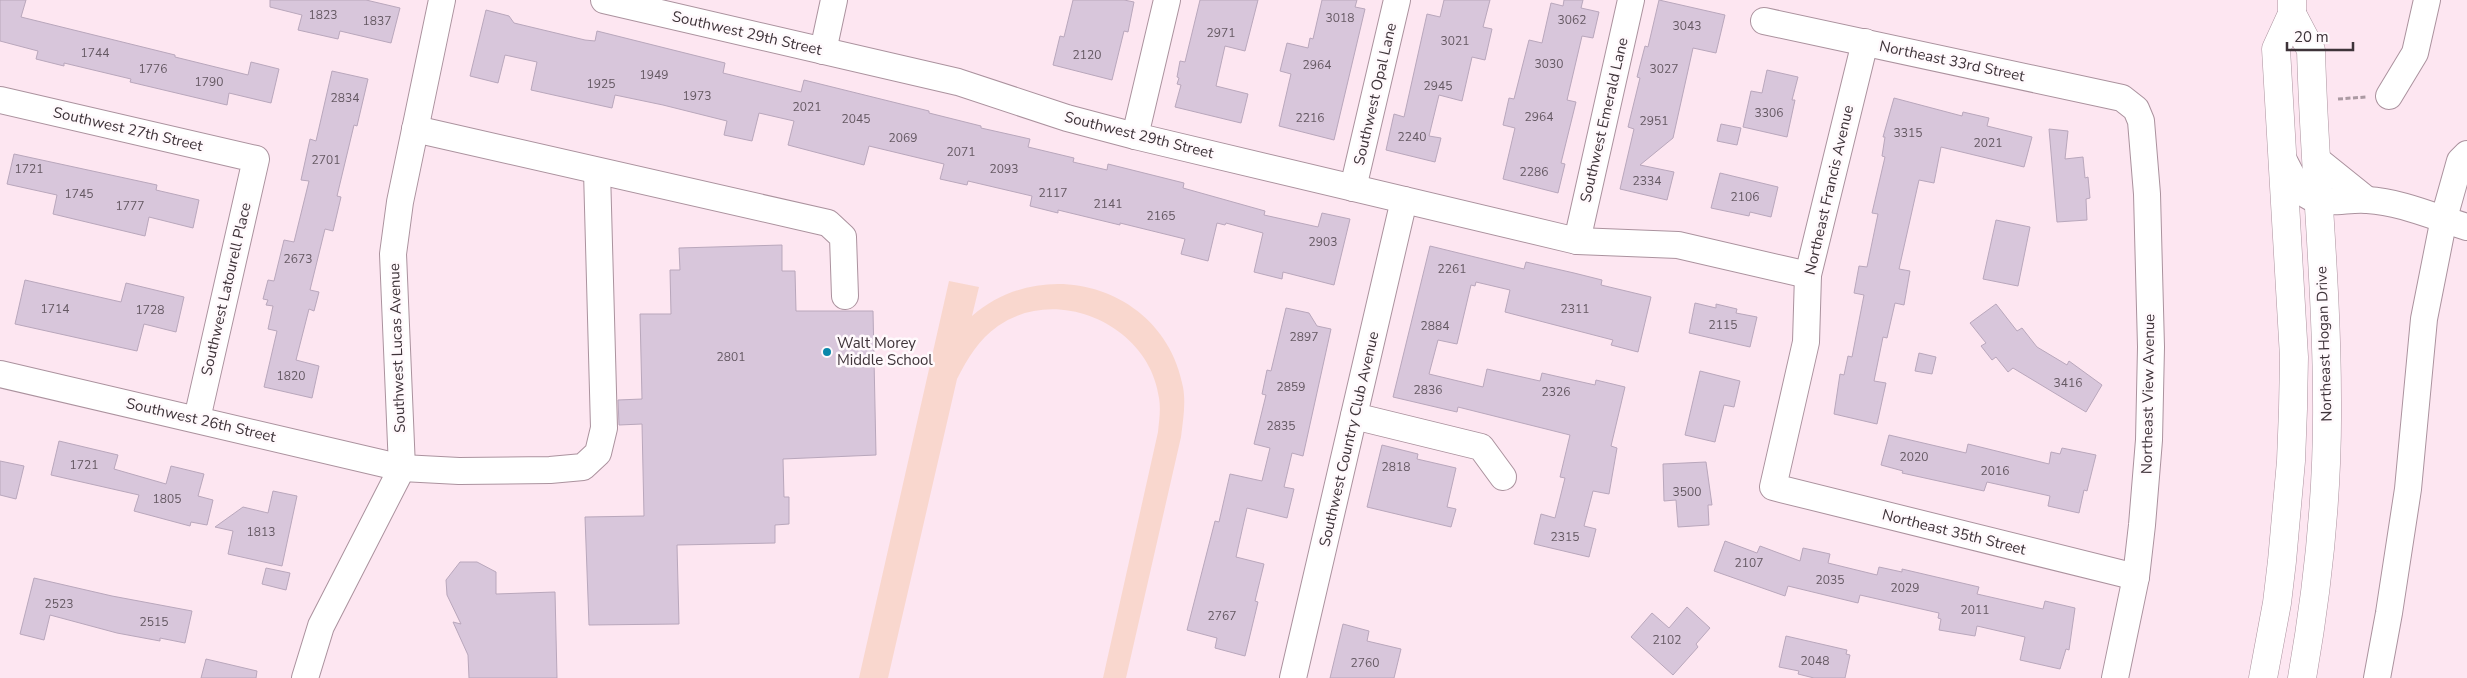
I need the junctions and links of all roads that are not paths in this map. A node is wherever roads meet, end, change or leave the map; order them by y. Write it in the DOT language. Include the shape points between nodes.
graph roads {
  1 [pos="442,0"];
  2 [pos="604,0"];
  3 [pos="834,0"];
  4 [pos="1167,0"];
  5 [pos="1397,0"];
  6 [pos="1632,0"];
  7 [pos="2428,0"];
  8 [pos="2292,7"];
  9 [pos="1764,21"];
  10 [pos="1865,42"];
  11 [pos="823,51"];
  12 [pos="2389,96"];
  13 [pos="0,100"];
  14 [pos="2136,109"];
  15 [pos="415,129"];
  16 [pos="1135,136"];
  17 [pos="2467,154"];
  18 [pos="2282,156"];
  19 [pos="256,159"];
  20 [pos="2316,159"];
  21 [pos="597,171"];
  22 [pos="1353,188"];
  23 [pos="1404,200"];
  24 [pos="2318,200"];
  25 [pos="2367,200"];
  26 [pos="2455,222"];
  27 [pos="1577,241"];
  28 [pos="1808,275"];
  29 [pos="845,296"];
  30 [pos="0,374"];
  31 [pos="1354,416"];
  32 [pos="197,419"];
  33 [pos="402,468"];
  34 [pos="1503,477"];
  35 [pos="1773,487"];
  36 [pos="2136,577"];
  37 [pos="305,678"];
  38 [pos="1293,678"];
  39 [pos="2115,678"];
  40 [pos="2263,678"];
  41 [pos="2302,678"];
  42 [pos="2377,678"];
  1 -- 15 [label="street, Southwest Lucas Avenue"];
  2 -- 11 [label="street, Southwest 29th Street"];
  3 -- 11 [label="street"];
  4 -- 16 [label="street"];
  5 -- 22 [label="street, Southwest Opal Lane"];
  6 -- 27 [label="street, Southwest Emerald Lane"];
  7 -- 12 [label="street" via="2415,53"];
  8 -- 18 [label="highway, Northeast Hogan Drive" via="2276,50"];
  8 -- 20 [label="highway, Northeast Hogan Drive" via="2311,50"];
  9 -- 10 [label="street, Northeast 33rd Street"];
  10 -- 14 [label="street, Northeast 33rd Street" via="2122,98"];
  10 -- 28 [label="street, Northeast Francis Avenue"];
  11 -- 16 [label="street, Southwest 29th Street" via="958,82 1067,118"];
  13 -- 19 [label="street, Southwest 27th Street"];
  14 -- 36 [label="street, Northeast View Avenue" via="2141,121 2148,194 2151,347 2149,440"];
  15 -- 21 [label="street"];
  15 -- 33 [label="street, Southwest Lucas Avenue" via="393,254"];
  16 -- 22 [label="street, Southwest 29th Street"];
  17 -- 26 [label="street" via="2460,161"];
  18 -- 24 [label="street" via="2302,192"];
  18 -- 40 [label="highway, Northeast Hogan Drive" via="2294,356 2292,452 2277,602"];
  19 -- 32 [label="street, Southwest Latourell Place"];
  20 -- 24 [label="highway, Northeast Hogan Drive"];
  20 -- 25 [label="street"];
  21 -- 29 [label="street" via="828,222 843,237"];
  21 -- 33 [label="street, Southwest 26th Street" via="604,428 598,453 583,467 550,470"];
  22 -- 23 [label="street, Southwest 29th Street"];
  23 -- 27 [label="street, Southwest 29th Street"];
  23 -- 31 [label="street, Southwest Country Club Avenue"];
  24 -- 25 [label="street"];
  24 -- 41 [label="highway, Northeast Hogan Drive" via="2325,318 2326,476 2316,587"];
  25 -- 26 [label="street" via="2416,209"];
  26 -- 42 [label="street" via="2424,319 2408,489"];
  27 -- 28 [label="street, Southwest 29th Street" via="1678,246"];
  28 -- 35 [label="street, Northeast Francis Avenue" via="1806,342"];
  30 -- 32 [label="street, Southwest 26th Street"];
  31 -- 34 [label="street" via="1481,447"];
  31 -- 38 [label="street, Southwest Country Club Avenue"];
  32 -- 33 [label="street, Southwest 26th Street"];
  33 -- 37 [label="street, Southwest Lucas Avenue" via="321,626"];
  35 -- 36 [label="street, Northeast 35th Street"];
  36 -- 39 [label="street, Northeast View Avenue"];
}
